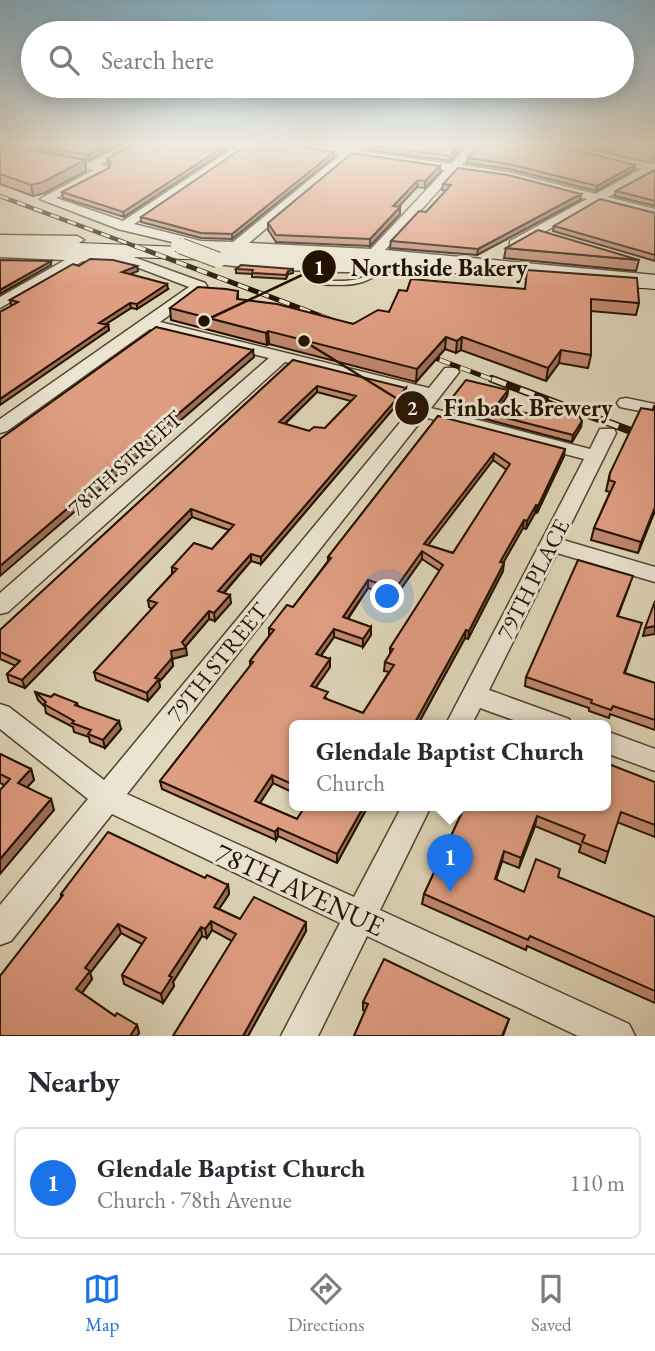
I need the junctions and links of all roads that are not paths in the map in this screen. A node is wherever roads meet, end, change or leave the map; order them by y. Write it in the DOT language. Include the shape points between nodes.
graph roads {
  1 [pos="61,191"];
  2 [pos="175,191"];
  3 [pos="302,191"];
  4 [pos="432,191"];
  5 [pos="573,191"];
  6 [pos="610,191"];
  7 [pos="598,198"];
  8 [pos="655,212"];
  9 [pos="123,226"];
  10 [pos="535,233"];
  11 [pos="551,237"];
  12 [pos="0,239"];
  13 [pos="77,240"];
  14 [pos="174,243"];
  15 [pos="0,246"];
  16 [pos="236,247"];
  17 [pos="0,253"];
  18 [pos="375,253"];
  19 [pos="82,256"];
  20 [pos="482,262"];
  21 [pos="433,265"];
  22 [pos="381,268"];
  23 [pos="655,281"];
  24 [pos="314,282"];
  25 [pos="0,303"];
  26 [pos="146,323"];
  27 [pos="281,357"];
  28 [pos="451,372"];
  29 [pos="426,402"];
  30 [pos="626,404"];
  31 [pos="655,409"];
  32 [pos="0,427"];
  33 [pos="607,433"];
  34 [pos="596,456"];
  35 [pos="551,544"];
  36 [pos="655,575"];
  37 [pos="0,606"];
  38 [pos="474,695"];
  39 [pos="0,714"];
  40 [pos="461,720"];
  41 [pos="543,720"];
  42 [pos="611,744"];
  43 [pos="655,760"];
  44 [pos="107,798"];
  45 [pos="414,811"];
  46 [pos="359,917"];
  47 [pos="0,930"];
  48 [pos="299,1036"];
  49 [pos="617,1036"];
  1 -- 9 [label="street" via="46,199"];
  2 -- 9 [label="street"];
  3 -- 16 [label="street"];
  4 -- 18 [label="street"];
  5 -- 7 [label="street"];
  6 -- 7 [label="street"];
  7 -- 8 [label="street"];
  7 -- 10 [label="street"];
  9 -- 14 [label="street"];
  10 -- 11 [label="street"];
  10 -- 20 [label="street"];
  12 -- 13 [label="street"];
  14 -- 16 [label="street"];
  14 -- 22 [label="street, bridge" via="218,260"];
  15 -- 21 [label="main road"];
  16 -- 18 [label="street"];
  17 -- 19 [label="street"];
  18 -- 20 [label="street"];
  19 -- 25 [label="street"];
  19 -- 26 [label="street" via="128,259 200,286"];
  20 -- 23 [label="street"];
  21 -- 22 [label="street"];
  21 -- 23 [label="main road"];
  22 -- 24 [label="lane" via="362,283"];
  26 -- 27 [label="street"];
  26 -- 32 [label="street"];
  27 -- 29 [label="street"];
  27 -- 37 [label="street, 78TH STREET"];
  28 -- 29 [label="street, 79TH STREET"];
  29 -- 34 [label="street"];
  29 -- 44 [label="street, 79TH STREET"];
  30 -- 31 [label="street"];
  33 -- 34 [label="street, 79TH PLACE"];
  34 -- 35 [label="street, 79TH PLACE"];
  35 -- 36 [label="street"];
  35 -- 38 [label="street, 79TH PLACE"];
  38 -- 40 [label="street, 79TH PLACE"];
  38 -- 41 [label="street"];
  39 -- 44 [label="street, 78TH AVENUE"];
  42 -- 43 [label="street"];
  44 -- 46 [label="street, 78TH AVENUE"];
  44 -- 47 [label="street, 79TH STREET"];
  45 -- 46 [label="street"];
  46 -- 48 [label="street"];
  46 -- 49 [label="street, 78TH AVENUE"];
}
